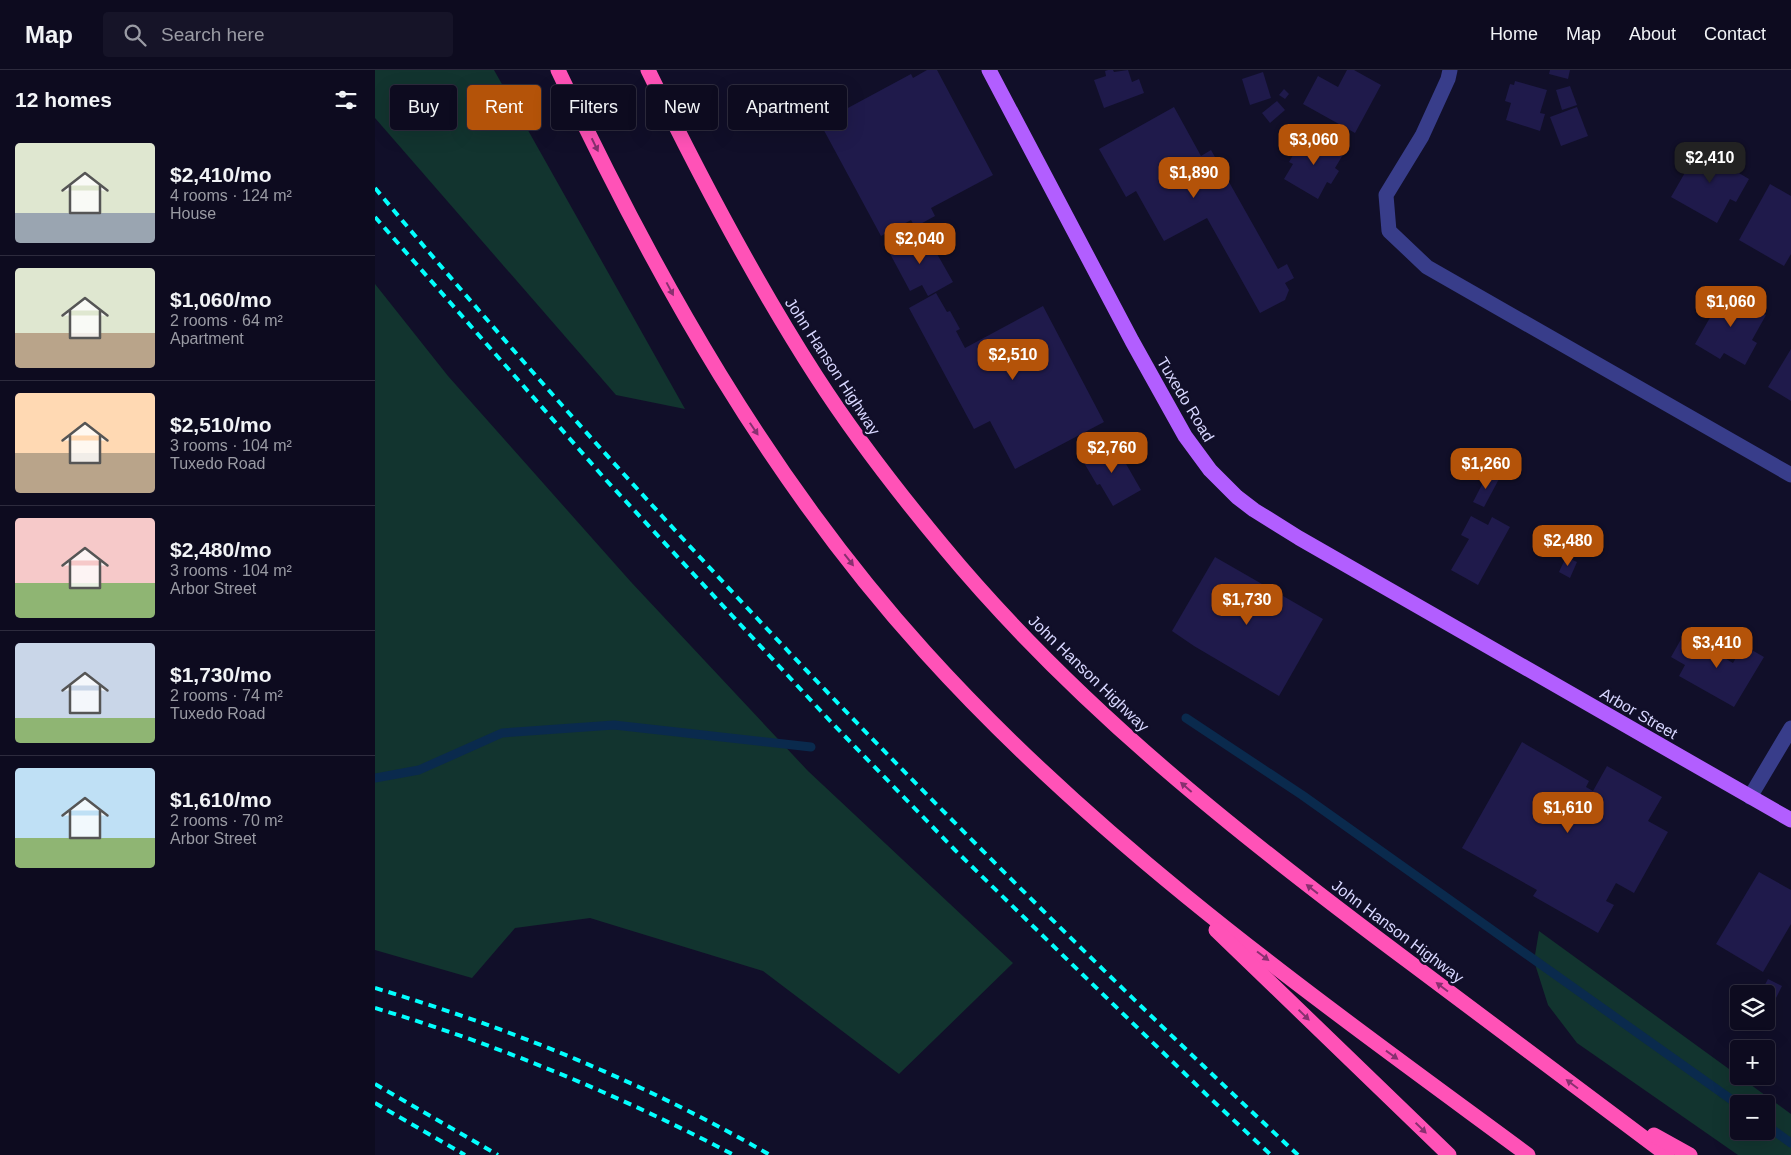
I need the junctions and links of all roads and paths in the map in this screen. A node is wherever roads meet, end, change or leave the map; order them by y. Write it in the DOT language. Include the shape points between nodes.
graph roads {
  1 [pos="558,70"];
  2 [pos="648,70"];
  3 [pos="989,70"];
  4 [pos="1450,70"];
  5 [pos="1791,474"];
  6 [pos="1470,636"];
  7 [pos="1791,728"];
  8 [pos="1750,797"];
  9 [pos="1791,820"];
  10 [pos="1143,860"];
  11 [pos="1598,1103"];
  12 [pos="1449,1155"];
  13 [pos="1528,1155"];
  14 [pos="1667,1155"];
  15 [pos="1690,1155"];
  1 -- 10 [label="highway, one-way" via="673,293 745,416 786,476 873,590 972,702 1083,808"];
  11 -- 2 [label="highway, John Hanson Highway, one-way" via="1363,928 1196,797 1089,702 994,605 900,493 817,378 719,212"];
  3 -- 6 [label="main road, Tuxedo Road" via="1132,341 1185,436 1210,470 1253,510"];
  4 -- 5 [label="street" via="1422,136 1387,195 1389,231 1427,267"];
  6 -- 8 [label="main road, Arbor Street"];
  7 -- 8 [label="street"];
  8 -- 9 [label="main road, Arbor Street"];
  10 -- 12 [label="highway, one-way"];
  10 -- 13 [label="highway, one-way" via="1259,954"];
  11 -- 14 [label="highway, John Hanson Highway"];
  11 -- 15 [label="highway"];
}
